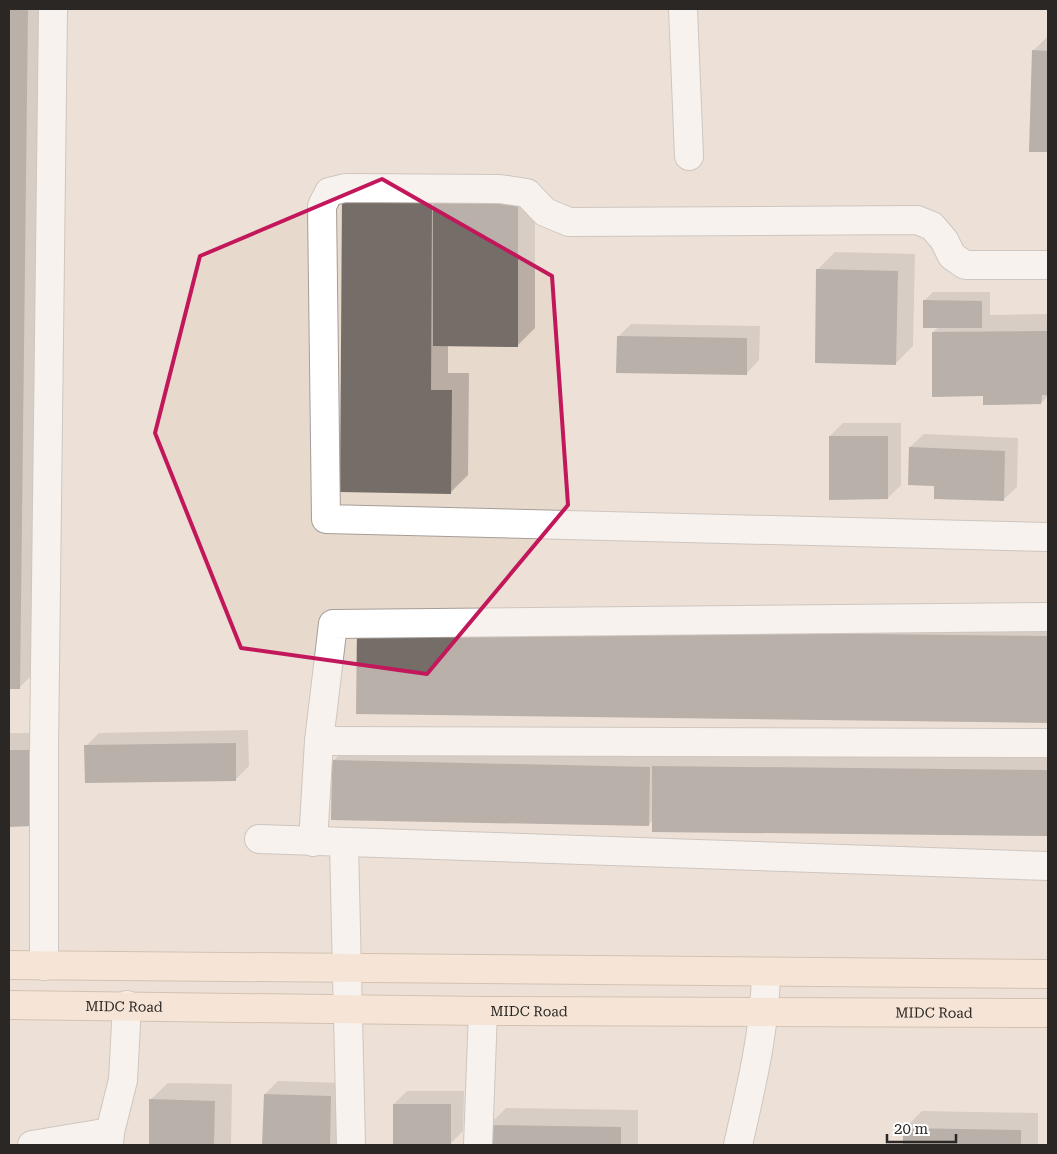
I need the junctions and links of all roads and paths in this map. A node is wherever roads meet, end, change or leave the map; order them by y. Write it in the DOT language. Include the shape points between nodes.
graph roads {
  1 [pos="54,9"];
  2 [pos="683,9"];
  3 [pos="689,156"];
  4 [pos="1048,265"];
  5 [pos="1048,537"];
  6 [pos="1048,617"];
  7 [pos="320,741"];
  8 [pos="1048,743"];
  9 [pos="258,840"];
  10 [pos="313,842"];
  11 [pos="344,844"];
  12 [pos="1048,866"];
  13 [pos="9,965"];
  14 [pos="44,966"];
  15 [pos="346,967"];
  16 [pos="766,972"];
  17 [pos="1048,974"];
  18 [pos="9,1004"];
  19 [pos="127,1005"];
  20 [pos="349,1007"];
  21 [pos="483,1011"];
  22 [pos="765,1011"];
  23 [pos="1048,1013"];
  24 [pos="109,1139"];
  25 [pos="32,1145"];
  26 [pos="351,1145"];
  27 [pos="478,1145"];
  28 [pos="738,1145"];
  1 -- 14 [label="street"];
  2 -- 3 [label="street"];
  4 -- 5 [label="street" via="965,265 952,256 932,226 916,220 569,222 545,212 527,193 500,189 345,188 329,192 322,206 326,519"];
  6 -- 7 [label="street" via="333,624"];
  7 -- 8 [label="street"];
  7 -- 10 [label="street"];
  9 -- 10 [label="street"];
  10 -- 11 [label="street"];
  11 -- 12 [label="street"];
  11 -- 15 [label="street"];
  13 -- 14 [label="main road"];
  14 -- 15 [label="main road"];
  15 -- 16 [label="main road"];
  15 -- 20 [label="street"];
  16 -- 17 [label="main road"];
  16 -- 22 [label="street"];
  18 -- 19 [label="main road, MIDC Road"];
  19 -- 20 [label="main road, MIDC Road"];
  19 -- 24 [label="street" via="123,1080"];
  20 -- 21 [label="main road, MIDC Road"];
  20 -- 26 [label="street"];
  21 -- 22 [label="main road, MIDC Road"];
  21 -- 27 [label="street"];
  22 -- 23 [label="main road, MIDC Road"];
  22 -- 28 [label="street"];
  24 -- 25 [label="street"];
}
